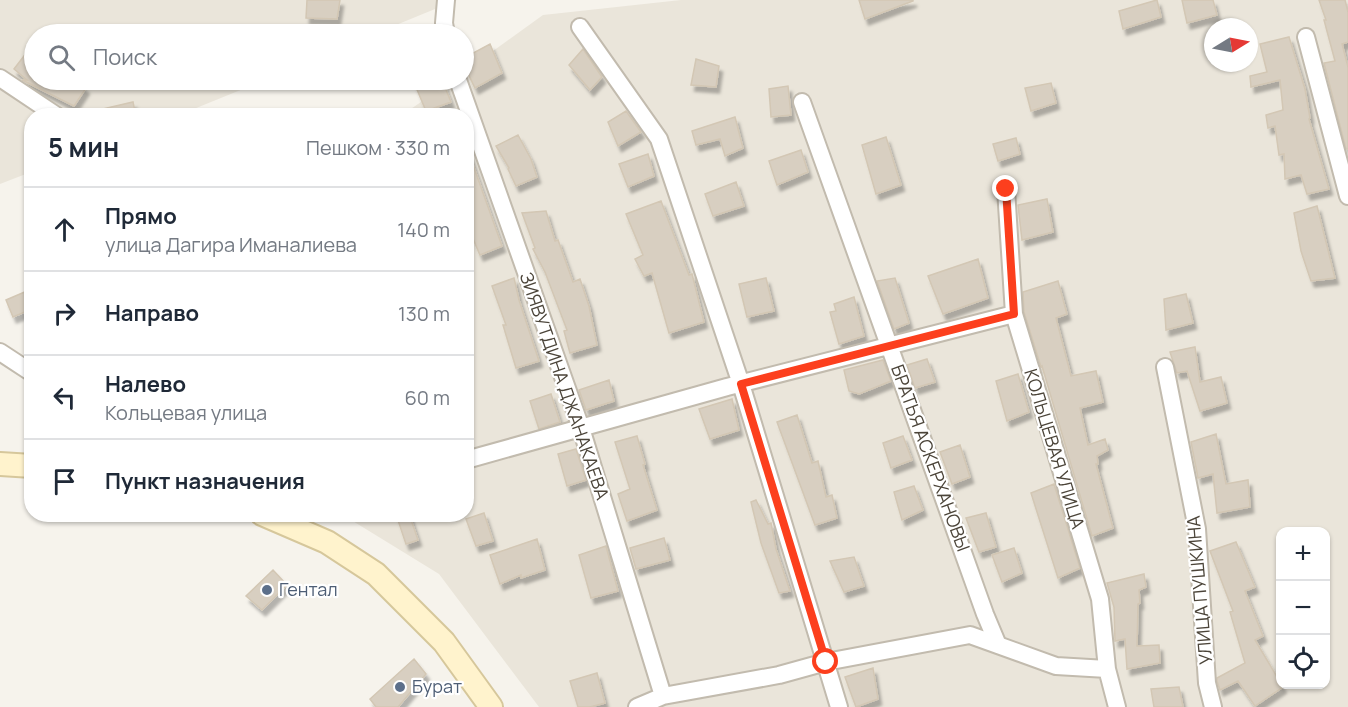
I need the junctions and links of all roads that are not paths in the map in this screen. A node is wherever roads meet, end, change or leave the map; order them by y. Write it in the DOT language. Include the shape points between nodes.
graph roads {
  1 [pos="446,0"];
  2 [pos="444,24"];
  3 [pos="580,27"];
  4 [pos="1306,37"];
  5 [pos="0,78"];
  6 [pos="462,90"];
  7 [pos="802,102"];
  8 [pos="45,108"];
  9 [pos="468,108"];
  10 [pos="474,125"];
  11 [pos="1006,189"];
  12 [pos="1348,196"];
  13 [pos="1014,314"];
  14 [pos="890,345"];
  15 [pos="0,352"];
  16 [pos="1165,367"];
  17 [pos="24,368"];
  18 [pos="741,384"];
  19 [pos="581,428"];
  20 [pos="474,458"];
  21 [pos="0,464"];
  22 [pos="24,466"];
  23 [pos="281,522"];
  24 [pos="998,645"];
  25 [pos="826,662"];
  26 [pos="1107,669"];
  27 [pos="663,696"];
  28 [pos="491,707"];
  29 [pos="636,707"];
  30 [pos="839,707"];
  31 [pos="1117,707"];
  32 [pos="1213,707"];
  1 -- 2 [label="street"];
  3 -- 18 [label="street" via="659,138"];
  4 -- 12 [label="street"];
  5 -- 8 [label="street"];
  6 -- 9 [label="street, ЗИЯВУТДИНА ДЖАНАКАЕВА"];
  7 -- 14 [label="street, БРАТЬЯ АСКЕРХАНОВЫ"];
  10 -- 19 [label="street, ЗИЯВУТДИНА ДЖАНАКАЕВА"];
  11 -- 13 [label="street, КОЛЬЦЕВАЯ УЛИЦА"];
  13 -- 14 [label="street"];
  13 -- 26 [label="street, КОЛЬЦЕВАЯ УЛИЦА" via="1100,599"];
  14 -- 18 [label="street"];
  14 -- 24 [label="street, БРАТЬЯ АСКЕРХАНОВЫ"];
  15 -- 17 [label="street"];
  16 -- 32 [label="street, УЛИЦА ПУШКИНА" via="1197,529 1207,683"];
  18 -- 19 [label="street"];
  18 -- 25 [label="street"];
  19 -- 20 [label="street"];
  19 -- 27 [label="street, ЗИЯВУТДИНА ДЖАНАКАЕВА"];
  21 -- 22 [label="main road"];
  23 -- 28 [label="main road" via="327,542 376,573 444,642"];
  24 -- 25 [label="street" via="970,634"];
  24 -- 26 [label="street" via="1056,666"];
  25 -- 27 [label="street" via="779,675"];
  25 -- 30 [label="street"];
  26 -- 31 [label="street, КОЛЬЦЕВАЯ УЛИЦА"];
  27 -- 29 [label="street"];
}
